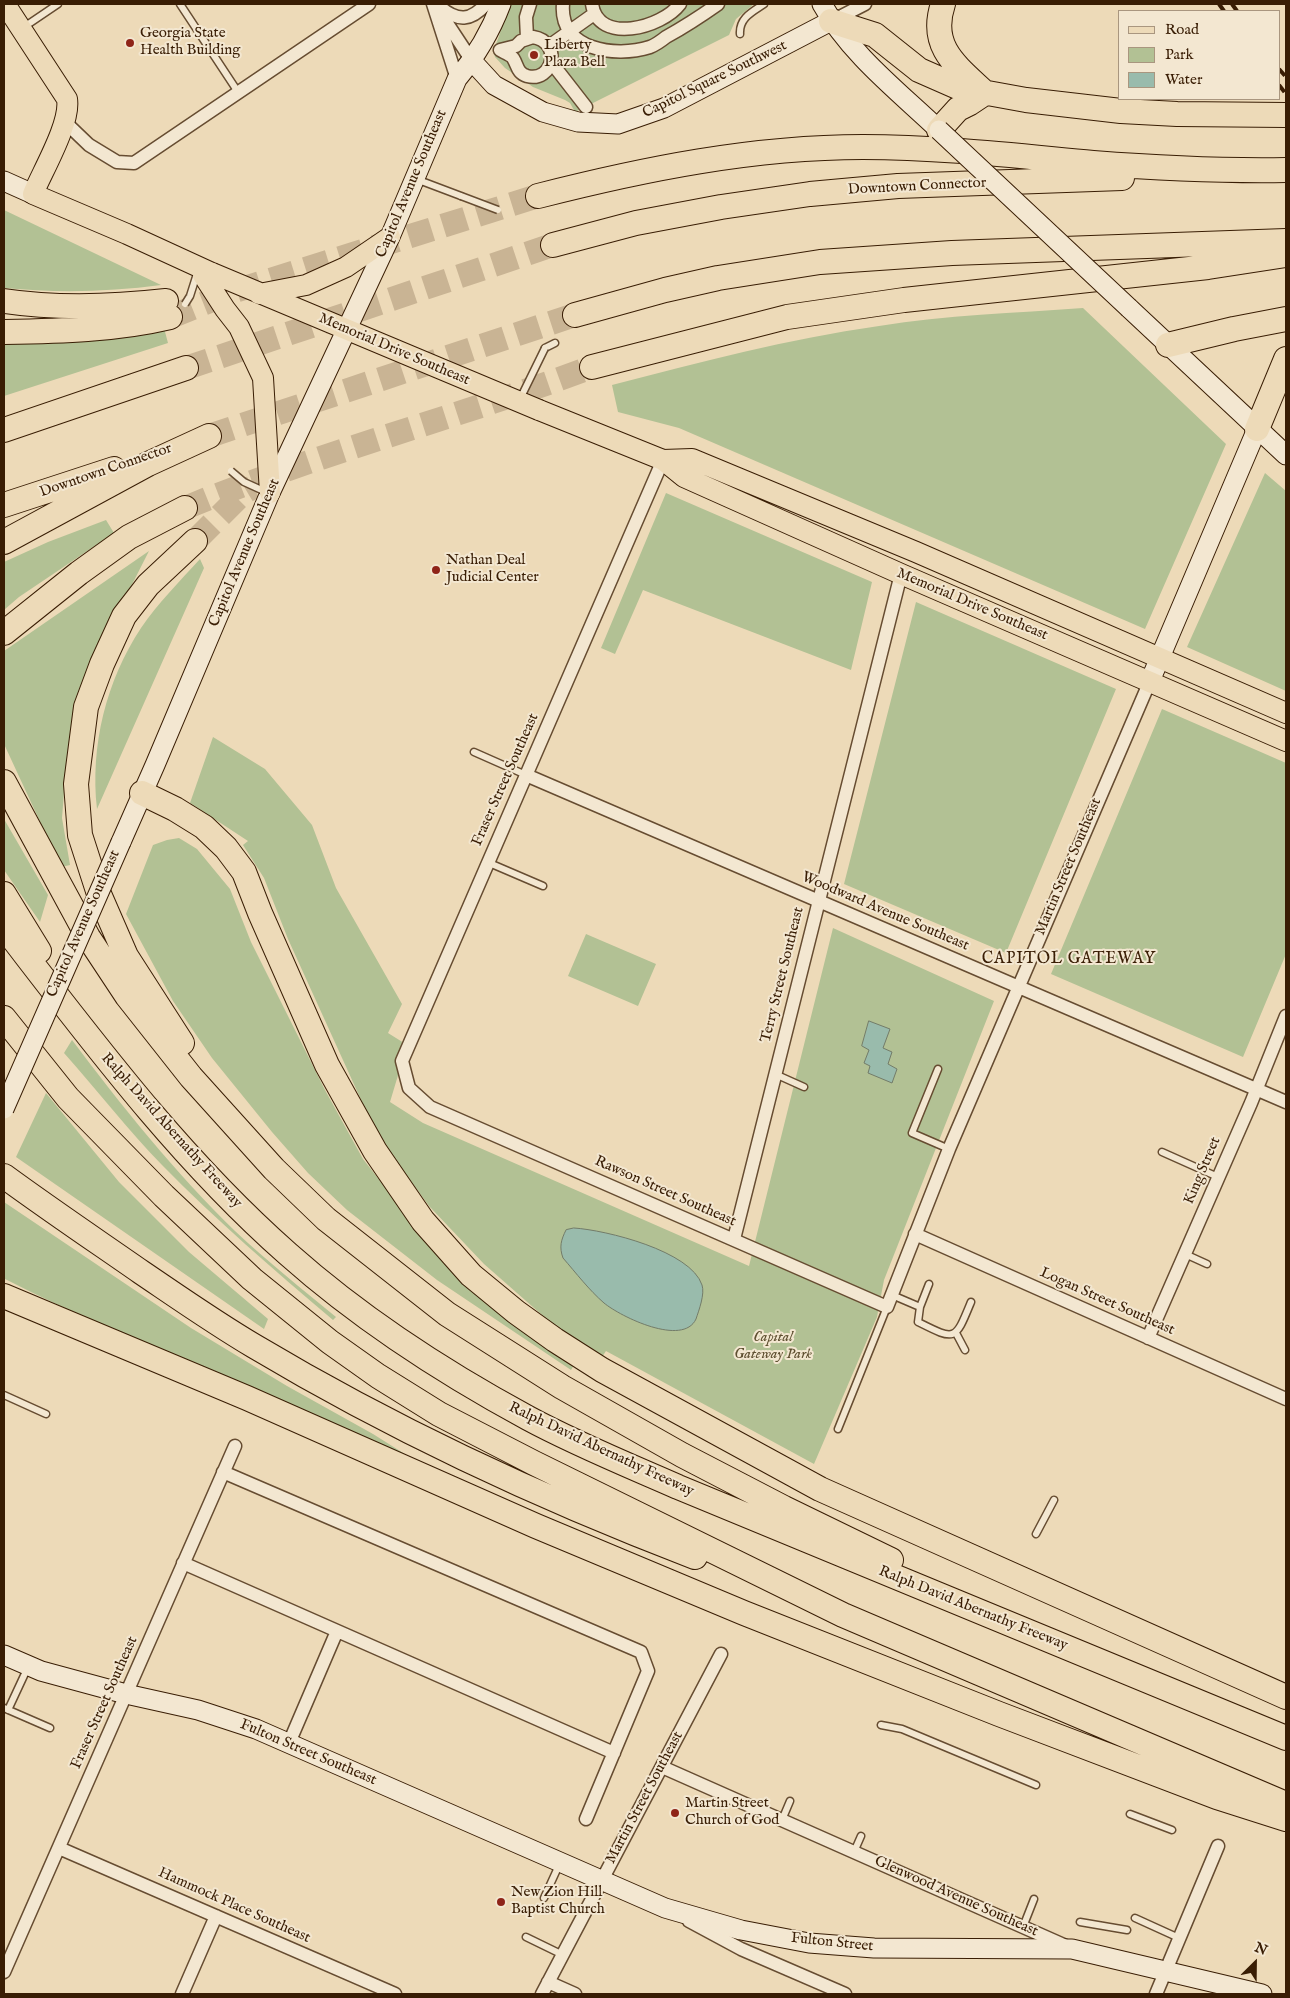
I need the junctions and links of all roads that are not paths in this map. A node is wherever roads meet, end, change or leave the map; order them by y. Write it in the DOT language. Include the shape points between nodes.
graph roads {
  1 [pos="5,4"];
  2 [pos="58,4"];
  3 [pos="180,4"];
  4 [pos="369,4"];
  5 [pos="434,4"];
  6 [pos="486,4"];
  7 [pos="501,4"];
  8 [pos="530,4"];
  9 [pos="563,4"];
  10 [pos="680,4"];
  11 [pos="718,4"];
  12 [pos="764,4"];
  13 [pos="865,4"];
  14 [pos="943,4"];
  15 [pos="593,9"];
  16 [pos="826,12"];
  17 [pos="21,29"];
  18 [pos="570,30"];
  19 [pos="740,34"];
  20 [pos="526,38"];
  21 [pos="548,46"];
  22 [pos="472,61"];
  23 [pos="551,62"];
  24 [pos="457,79"];
  25 [pos="238,92"];
  26 [pos="985,93"];
  27 [pos="586,107"];
  28 [pos="1286,114"];
  29 [pos="65,122"];
  30 [pos="939,124"];
  31 [pos="1286,171"];
  32 [pos="414,179"];
  33 [pos="4,181"];
  34 [pos="33,194"];
  35 [pos="538,196"];
  36 [pos="498,210"];
  37 [pos="390,237"];
  38 [pos="1286,241"];
  39 [pos="553,245"];
  40 [pos="1286,255"];
  41 [pos="202,273"];
  42 [pos="260,294"];
  43 [pos="4,302"];
  44 [pos="174,307"];
  45 [pos="575,315"];
  46 [pos="1286,319"];
  47 [pos="346,330"];
  48 [pos="4,332"];
  49 [pos="555,343"];
  50 [pos="1168,345"];
  51 [pos="1286,359"];
  52 [pos="592,367"];
  53 [pos="186,368"];
  54 [pos="519,402"];
  55 [pos="1257,428"];
  56 [pos="4,430"];
  57 [pos="1286,455"];
  58 [pos="663,460"];
  59 [pos="231,471"];
  60 [pos="270,493"];
  61 [pos="4,506"];
  62 [pos="185,508"];
  63 [pos="195,541"];
  64 [pos="4,542"];
  65 [pos="900,574"];
  66 [pos="4,633"];
  67 [pos="1159,657"];
  68 [pos="1150,681"];
  69 [pos="1286,713"];
  70 [pos="1286,741"];
  71 [pos="474,752"];
  72 [pos="526,774"];
  73 [pos="4,782"];
  74 [pos="142,793"];
  75 [pos="487,862"];
  76 [pos="543,886"];
  77 [pos="4,894"];
  78 [pos="818,900"];
  79 [pos="4,927"];
  80 [pos="1018,986"];
  81 [pos="1286,1016"];
  82 [pos="4,1018"];
  83 [pos="105,1057"];
  84 [pos="938,1069"];
  85 [pos="775,1074"];
  86 [pos="804,1087"];
  87 [pos="1256,1089"];
  88 [pos="1286,1102"];
  89 [pos="430,1107"];
  90 [pos="4,1109"];
  91 [pos="253,1145"];
  92 [pos="949,1149"];
  93 [pos="1162,1152"];
  94 [pos="1218,1177"];
  95 [pos="6,1178"];
  96 [pos="915,1234"];
  97 [pos="734,1239"];
  98 [pos="1185,1254"];
  99 [pos="1207,1264"];
  100 [pos="929,1284"];
  101 [pos="4,1296"];
  102 [pos="889,1301"];
  103 [pos="971,1302"];
  104 [pos="920,1307"];
  105 [pos="956,1334"];
  106 [pos="1148,1338"];
  107 [pos="965,1350"];
  108 [pos="4,1395"];
  109 [pos="1286,1399"];
  110 [pos="46,1414"];
  111 [pos="838,1429"];
  112 [pos="235,1446"];
  113 [pos="223,1472"];
  114 [pos="1054,1500"];
  115 [pos="1036,1534"];
  116 [pos="184,1563"];
  117 [pos="843,1614"];
  118 [pos="337,1631"];
  119 [pos="721,1654"];
  120 [pos="4,1655"];
  121 [pos="29,1666"];
  122 [pos="1162,1687"];
  123 [pos="126,1694"];
  124 [pos="1286,1697"];
  125 [pos="6,1709"];
  126 [pos="881,1725"];
  127 [pos="50,1728"];
  128 [pos="1286,1738"];
  129 [pos="289,1743"];
  130 [pos="614,1753"];
  131 [pos="662,1767"];
  132 [pos="1036,1785"];
  133 [pos="790,1801"];
  134 [pos="1286,1804"];
  135 [pos="1130,1814"];
  136 [pos="586,1819"];
  137 [pos="1286,1819"];
  138 [pos="782,1820"];
  139 [pos="1172,1830"];
  140 [pos="861,1836"];
  141 [pos="1218,1846"];
  142 [pos="59,1848"];
  143 [pos="854,1852"];
  144 [pos="560,1861"];
  145 [pos="602,1880"];
  146 [pos="544,1898"];
  147 [pos="1034,1900"];
  148 [pos="665,1908"];
  149 [pos="216,1916"];
  150 [pos="1134,1918"];
  151 [pos="1080,1922"];
  152 [pos="1023,1927"];
  153 [pos="1127,1930"];
  154 [pos="526,1937"];
  155 [pos="1179,1938"];
  156 [pos="1072,1949"];
  157 [pos="563,1955"];
  158 [pos="1165,1971"];
  159 [pos="4,1972"];
  160 [pos="548,1982"];
  161 [pos="185,1993"];
  162 [pos="396,1994"];
  163 [pos="542,1994"];
  164 [pos="575,1994"];
  165 [pos="845,1994"];
  166 [pos="1156,1994"];
  167 [pos="1262,1994"];
  1 -- 17 [label="main road"];
  2 -- 17 [label="lane"];
  3 -- 25 [label="lane"];
  4 -- 25 [label="street"];
  5 -- 6 [label="street" via="454,17 471,17"];
  5 -- 22 [label="street, Capitol Square Southwest"];
  5 -- 24 [label="street"];
  7 -- 22 [label="street, Capitol Avenue Southeast"];
  8 -- 20 [label="street"];
  9 -- 18 [label="street" via="562,14"];
  10 -- 15 [label="street" via="659,21 626,29 602,22"];
  11 -- 18 [label="street" via="650,47 623,52 597,49 579,42"];
  12 -- 19 [label="lane" via="742,20"];
  13 -- 16 [label="street"];
  14 -- 26 [label="highway" via="938,24 939,37 959,68"];
  15 -- 18 [label="street"];
  16 -- 22 [label="street, Capitol Square Southwest" via="664,108 618,124 578,122 544,112 494,85"];
  16 -- 26 [label="highway" via="875,35 919,70 960,88"];
  16 -- 30 [label="street" via="857,52"];
  17 -- 29 [label="main road" via="67,99"];
  18 -- 21 [label="street"];
  20 -- 21 [label="street" via="539,38"];
  20 -- 23 [label="street" via="516,46 500,50 513,58 517,69 527,76 545,72"];
  21 -- 23 [label="street"];
  22 -- 24 [label="street, Capitol Avenue Southeast"];
  23 -- 27 [label="street"];
  24 -- 32 [label="street, Capitol Avenue Southeast"];
  25 -- 29 [label="street" via="134,162 117,162 89,145"];
  26 -- 28 [label="highway" via="1121,111"];
  26 -- 30 [label="highway"];
  29 -- 34 [label="main road"];
  30 -- 50 [label="street, bridge"];
  31 -- 35 [label="highway" via="1190,169 939,149 862,147 725,158 613,177"];
  31 -- 39 [label="highway, Downtown Connector" via="898,186 810,194 636,223"];
  32 -- 36 [label="lane, bridge"];
  32 -- 37 [label="street, Capitol Avenue Southeast"];
  33 -- 34 [label="street"];
  34 -- 41 [label="main road, Memorial Drive Southeast" via="127,234"];
  37 -- 42 [label="main road, bridge" via="346,267 306,285"];
  37 -- 47 [label="street, Capitol Avenue Southeast, bridge"];
  38 -- 45 [label="highway" via="962,253 820,262 718,278"];
  40 -- 52 [label="highway" via="787,317"];
  41 -- 42 [label="main road, Memorial Drive Southeast, bridge"];
  41 -- 44 [label="lane, bridge" via="190,296"];
  41 -- 60 [label="main road, bridge" via="239,327 263,378"];
  42 -- 47 [label="main road, Memorial Drive Southeast, bridge"];
  43 -- 44 [label="highway" via="62,307"];
  44 -- 48 [label="highway" via="144,323 100,329"];
  46 -- 50 [label="highway"];
  47 -- 54 [label="main road, Memorial Drive Southeast, bridge"];
  47 -- 60 [label="street, Capitol Avenue Southeast, bridge"];
  49 -- 54 [label="lane, bridge" via="545,348"];
  50 -- 55 [label="street"];
  51 -- 55 [label="highway"];
  53 -- 56 [label="highway"];
  54 -- 58 [label="main road, Memorial Drive Southeast, bridge"];
  55 -- 57 [label="street"];
  55 -- 67 [label="street, Martin Street Southeast"];
  58 -- 65 [label="main road, Memorial Drive Southeast" via="684,477"];
  58 -- 67 [label="main road, Memorial Drive Southeast" via="692,459"];
  58 -- 72 [label="street, Fraser Street Southeast"];
  59 -- 60 [label="lane, bridge" via="244,482"];
  60 -- 74 [label="street, Capitol Avenue Southeast"];
  61 -- 64 [label="highway, Downtown Connector" via="209,436 148,464"];
  62 -- 66 [label="highway" via="129,537"];
  63 -- 91 [label="highway" via="148,585 124,616 102,664 86,707 79,749 76,784 80,835 99,894 126,956 170,1026"];
  65 -- 68 [label="main road, Memorial Drive Southeast"];
  65 -- 78 [label="street, Terry Street Southeast"];
  67 -- 68 [label="street, Martin Street Southeast"];
  67 -- 69 [label="main road, Memorial Drive Southeast"];
  68 -- 70 [label="main road, Memorial Drive Southeast"];
  68 -- 80 [label="street, Martin Street Southeast"];
  71 -- 72 [label="lane"];
  72 -- 75 [label="street, Fraser Street Southeast"];
  72 -- 78 [label="street, Woodward Avenue Southeast"];
  73 -- 91 [label="highway" via="88,937 127,996 191,1077"];
  74 -- 90 [label="street, Capitol Avenue Southeast, bridge"];
  74 -- 124 [label="highway" via="204,827 244,872 327,1065 375,1151 423,1221 471,1275 516,1312 602,1370 820,1489"];
  75 -- 76 [label="lane"];
  75 -- 89 [label="street, Fraser Street Southeast" via="402,1061 409,1088"];
  77 -- 83 [label="highway"];
  78 -- 80 [label="street, Woodward Avenue Southeast"];
  78 -- 85 [label="street, Terry Street Southeast"];
  79 -- 83 [label="highway, Ralph David Abernathy Freeway"];
  80 -- 87 [label="street, Woodward Avenue Southeast"];
  80 -- 92 [label="street, Martin Street Southeast"];
  81 -- 87 [label="street, King Street"];
  82 -- 117 [label="highway" via="68,1098 164,1196 252,1279 330,1342 439,1414"];
  83 -- 122 [label="highway, Ralph David Abernathy Freeway" via="202,1170 288,1254 368,1317 472,1386 597,1452"];
  84 -- 92 [label="lane" via="912,1133"];
  85 -- 86 [label="lane"];
  85 -- 97 [label="street, Terry Street Southeast"];
  87 -- 88 [label="street, Woodward Avenue Southeast"];
  87 -- 94 [label="street, King Street"];
  89 -- 97 [label="street, Rawson Street Southeast"];
  91 -- 122 [label="highway" via="326,1219 382,1265 447,1314 562,1387 784,1508"];
  92 -- 96 [label="street, Martin Street Southeast"];
  93 -- 94 [label="lane"];
  94 -- 98 [label="street, King Street"];
  95 -- 117 [label="highway" via="230,1331 434,1444 627,1531"];
  96 -- 102 [label="street, Martin Street Southeast"];
  96 -- 106 [label="street, Logan Street Southeast"];
  97 -- 102 [label="street, Rawson Street Southeast"];
  98 -- 99 [label="lane"];
  98 -- 106 [label="street, King Street"];
  100 -- 104 [label="lane"];
  101 -- 137 [label="highway" via="744,1613 1217,1797"];
  102 -- 104 [label="lane"];
  102 -- 111 [label="lane"];
  103 -- 105 [label="lane"];
  104 -- 105 [label="lane" via="918,1322 944,1335"];
  105 -- 107 [label="lane"];
  106 -- 109 [label="street, Logan Street Southeast"];
  108 -- 110 [label="lane"];
  112 -- 113 [label="street, Fraser Street Southeast"];
  113 -- 116 [label="street, Fraser Street Southeast"];
  113 -- 130 [label="street" via="641,1652 648,1671"];
  114 -- 115 [label="lane"];
  116 -- 118 [label="street"];
  116 -- 123 [label="street, Fraser Street Southeast"];
  117 -- 134 [label="highway"];
  118 -- 129 [label="street"];
  118 -- 130 [label="street"];
  119 -- 131 [label="street, Martin Street Southeast"];
  120 -- 121 [label="street, Fulton Street Southeast"];
  121 -- 123 [label="street, Fulton Street Southeast"];
  121 -- 125 [label="lane"];
  122 -- 128 [label="highway, Ralph David Abernathy Freeway"];
  123 -- 129 [label="street, Fulton Street Southeast" via="198,1710"];
  123 -- 142 [label="street, Fraser Street Southeast"];
  125 -- 127 [label="lane"];
  126 -- 132 [label="lane" via="902,1729"];
  129 -- 144 [label="street, Fulton Street Southeast"];
  130 -- 136 [label="street"];
  131 -- 138 [label="street, Glenwood Avenue Southeast"];
  131 -- 145 [label="street, Martin Street Southeast"];
  133 -- 138 [label="lane"];
  135 -- 139 [label="lane"];
  138 -- 143 [label="street, Glenwood Avenue Southeast"];
  140 -- 143 [label="lane"];
  141 -- 155 [label="street"];
  142 -- 149 [label="street, Hammock Place Southeast"];
  142 -- 159 [label="street, Fraser Street Southeast"];
  143 -- 152 [label="street, Glenwood Avenue Southeast"];
  144 -- 145 [label="street, Fulton Street Southeast"];
  144 -- 146 [label="lane"];
  145 -- 148 [label="street, Fulton Street"];
  145 -- 157 [label="street, Martin Street Southeast"];
  147 -- 152 [label="lane"];
  148 -- 156 [label="street, Fulton Street" via="741,1930 809,1943 874,1948"];
  148 -- 165 [label="street" via="740,1949"];
  149 -- 161 [label="street"];
  149 -- 162 [label="street, Hammock Place Southeast"];
  150 -- 155 [label="lane"];
  151 -- 153 [label="lane"];
  152 -- 156 [label="street, Glenwood Avenue Southeast"];
  154 -- 157 [label="lane"];
  155 -- 158 [label="street"];
  156 -- 158 [label="street, Glenwood Avenue Southeast"];
  157 -- 160 [label="street, Martin Street Southeast"];
  158 -- 166 [label="street"];
  158 -- 167 [label="street, Glenwood Avenue Southeast"];
  160 -- 163 [label="street, Martin Street Southeast"];
  160 -- 164 [label="street"];
}
